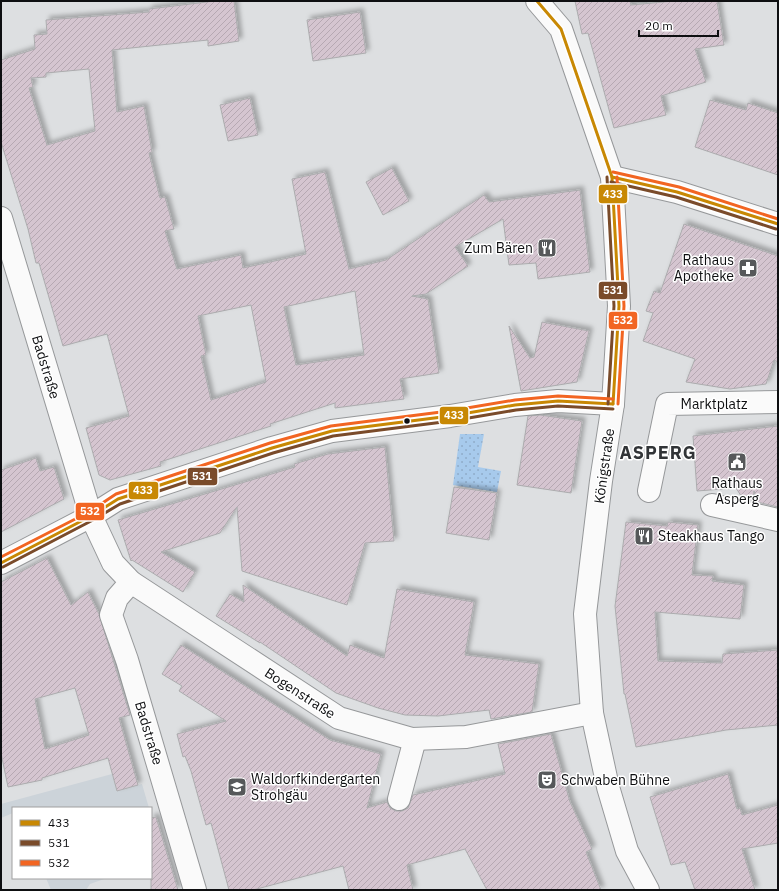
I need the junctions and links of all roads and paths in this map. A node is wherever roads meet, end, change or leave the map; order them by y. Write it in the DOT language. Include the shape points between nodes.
graph roads {
  1 [pos="537,1"];
  2 [pos="612,177"];
  3 [pos="1,218"];
  4 [pos="778,224"];
  5 [pos="8,266"];
  6 [pos="778,402"];
  7 [pos="613,404"];
  8 [pos="649,491"];
  9 [pos="712,505"];
  10 [pos="91,516"];
  11 [pos="778,520"];
  12 [pos="1,563"];
  13 [pos="131,582"];
  14 [pos="592,713"];
  15 [pos="416,739"];
  16 [pos="399,799"];
  17 [pos="195,890"];
  18 [pos="648,890"];
  1 -- 2 [label="street, Königstraße" via="560,29"];
  2 -- 4 [label="street" via="677,192"];
  2 -- 7 [label="street, Königstraße" via="619,306"];
  3 -- 5 [label="street, Badstraße"];
  5 -- 10 [label="street, Badstraße"];
  6 -- 8 [label="street, Marktplatz" via="667,404"];
  7 -- 10 [label="street" via="558,401 332,431 118,499"];
  7 -- 14 [label="street, Königstraße" via="585,614"];
  9 -- 11 [label="street"];
  10 -- 12 [label="street"];
  10 -- 13 [label="street, Bogenstraße" via="113,563"];
  13 -- 15 [label="street, Bogenstraße" via="339,718"];
  13 -- 17 [label="street, Badstraße" via="117,598 111,615 127,660"];
  14 -- 15 [label="street, Bogenstraße" via="466,737"];
  14 -- 18 [label="street, Königstraße" via="608,787 627,851"];
  15 -- 16 [label="street"];
}
